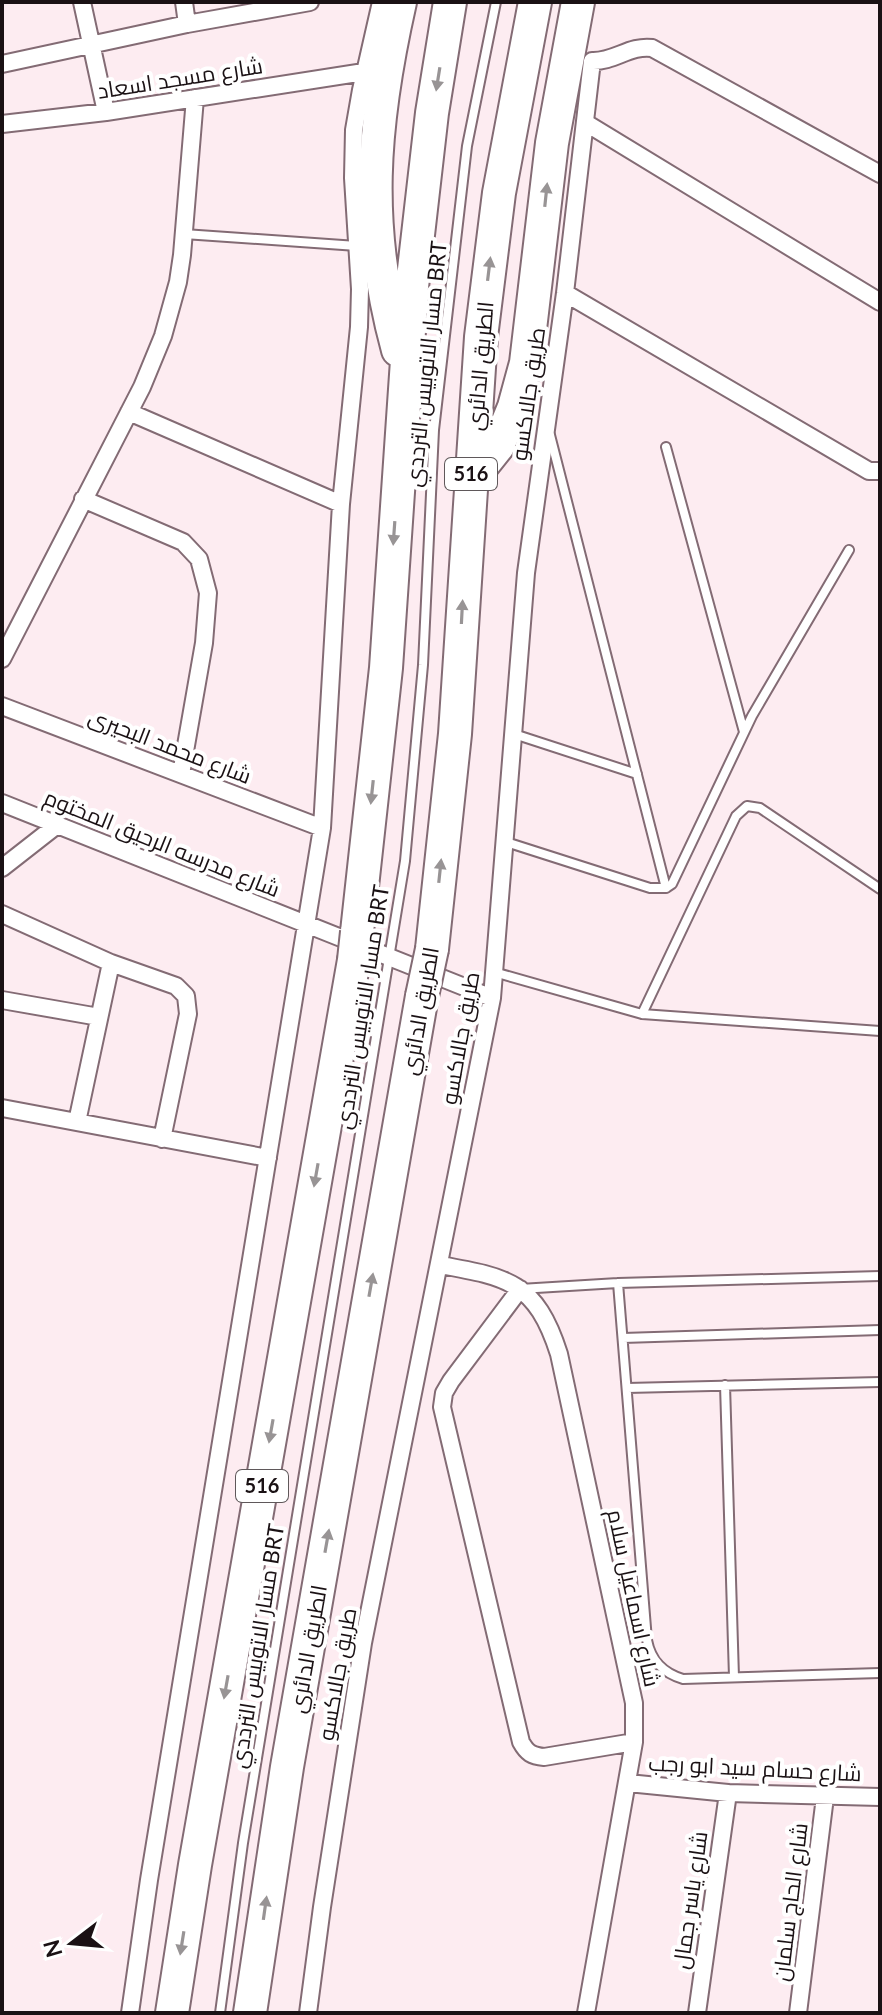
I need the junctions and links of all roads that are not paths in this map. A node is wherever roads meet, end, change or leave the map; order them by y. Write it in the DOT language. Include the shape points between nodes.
graph roads {
  1 [pos="82,2"];
  2 [pos="184,2"];
  3 [pos="310,2"];
  4 [pos="381,2"];
  5 [pos="400,2"];
  6 [pos="450,2"];
  7 [pos="496,2"];
  8 [pos="535,2"];
  9 [pos="578,2"];
  10 [pos="187,24"];
  11 [pos="92,45"];
  12 [pos="2,64"];
  13 [pos="364,72"];
  14 [pos="195,98"];
  15 [pos="106,112"];
  16 [pos="586,123"];
  17 [pos="2,124"];
  18 [pos="880,174"];
  19 [pos="184,234"];
  20 [pos="358,246"];
  21 [pos="565,293"];
  22 [pos="880,302"];
  23 [pos="405,374"];
  24 [pos="129,412"];
  25 [pos="546,419"];
  26 [pos="666,447"];
  27 [pos="880,471"];
  28 [pos="470,481"];
  29 [pos="83,499"];
  30 [pos="341,504"];
  31 [pos="849,550"];
  32 [pos="2,659"];
  33 [pos="2,706"];
  34 [pos="744,733"];
  35 [pos="514,734"];
  36 [pos="181,774"];
  37 [pos="637,774"];
  38 [pos="2,803"];
  39 [pos="57,825"];
  40 [pos="322,828"];
  41 [pos="506,842"];
  42 [pos="2,868"];
  43 [pos="666,888"];
  44 [pos="880,889"];
  45 [pos="2,914"];
  46 [pos="305,925"];
  47 [pos="111,963"];
  48 [pos="494,972"];
  49 [pos="492,998"];
  50 [pos="2,1000"];
  51 [pos="642,1014"];
  52 [pos="99,1017"];
  53 [pos="880,1031"];
  54 [pos="2,1108"];
  55 [pos="77,1122"];
  56 [pos="162,1139"];
  57 [pos="268,1158"];
  58 [pos="440,1265"];
  59 [pos="880,1276"];
  60 [pos="618,1283"];
  61 [pos="520,1289"];
  62 [pos="880,1330"];
  63 [pos="623,1338"];
  64 [pos="880,1382"];
  65 [pos="725,1385"];
  66 [pos="627,1388"];
  67 [pos="880,1673"];
  68 [pos="734,1677"];
  69 [pos="634,1742"];
  70 [pos="628,1783"];
  71 [pos="728,1793"];
  72 [pos="825,1797"];
  73 [pos="880,1797"];
  74 [pos="130,2013"];
  75 [pos="172,2013"];
  76 [pos="220,2013"];
  77 [pos="250,2013"];
  78 [pos="308,2013"];
  79 [pos="586,2013"];
  80 [pos="697,2013"];
  81 [pos="798,2013"];
  1 -- 11 [label="street"];
  2 -- 10 [label="street"];
  3 -- 10 [label="street"];
  4 -- 13 [label="street"];
  5 -- 23 [label="highway" via="382,89 373,196 388,315"];
  6 -- 23 [label="highway, 516, one-way" via="421,200"];
  7 -- 76 [label="lane, مسار الاتوبيس الترددي BRT" via="467,146 434,430 423,665 405,861 243,1843"];
  28 -- 8 [label="highway, الطريق الدائري / 516, one-way" via="489,265"];
  28 -- 9 [label="highway, one-way" via="498,446 526,363 552,143"];
  10 -- 11 [label="street"];
  11 -- 12 [label="street"];
  11 -- 15 [label="street"];
  13 -- 14 [label="street, شارع مسجد اسعاد"];
  13 -- 20 [label="street" via="353,154"];
  14 -- 15 [label="street, شارع مسجد اسعاد"];
  14 -- 19 [label="street"];
  15 -- 17 [label="street, شارع مسجد اسعاد"];
  16 -- 18 [label="street, طريق جالاكسو" via="592,61 652,48"];
  16 -- 21 [label="street, طريق جالاكسو"];
  16 -- 22 [label="street"];
  19 -- 20 [label="lane"];
  19 -- 24 [label="street" via="172,309"];
  20 -- 30 [label="street" via="358,340"];
  21 -- 25 [label="street, طريق جالاكسو"];
  21 -- 27 [label="street" via="869,471"];
  23 -- 75 [label="highway, 516, one-way" via="386,668 355,946"];
  24 -- 29 [label="street"];
  24 -- 30 [label="street"];
  25 -- 35 [label="street, طريق جالاكسو" via="526,573"];
  25 -- 37 [label="lane"];
  26 -- 34 [label="lane"];
  77 -- 28 [label="highway, الطريق الدائري / 516, one-way, bridge" via="287,1767 432,949 455,734"];
  29 -- 32 [label="street"];
  29 -- 36 [label="street" via="183,542 199,559 208,593 204,643"];
  30 -- 40 [label="street"];
  31 -- 34 [label="lane"];
  33 -- 36 [label="street, شارع محمد البحيرى"];
  34 -- 43 [label="lane" via="683,864"];
  35 -- 37 [label="lane"];
  35 -- 41 [label="street, طريق جالاكسو"];
  36 -- 40 [label="street, شارع محمد البحيرى"];
  37 -- 43 [label="lane"];
  38 -- 39 [label="street, شارع مدرسه الرحيق المختوم"];
  39 -- 42 [label="street"];
  39 -- 46 [label="street, شارع مدرسه الرحيق المختوم"];
  40 -- 46 [label="street"];
  41 -- 43 [label="lane" via="650,888"];
  41 -- 48 [label="street, طريق جالاكسو"];
  44 -- 51 [label="lane" via="760,808 747,806 736,816"];
  45 -- 47 [label="street"];
  46 -- 49 [label="street, شارع مدرسه الرحيق المختوم"];
  46 -- 57 [label="street"];
  47 -- 52 [label="street"];
  47 -- 56 [label="street" via="176,986 186,996 188,1014"];
  48 -- 49 [label="street, طريق جالاكسو"];
  48 -- 51 [label="lane"];
  49 -- 58 [label="street, طريق جالاكسو"];
  50 -- 52 [label="street"];
  51 -- 53 [label="lane"];
  52 -- 55 [label="street"];
  54 -- 55 [label="street"];
  55 -- 56 [label="street"];
  56 -- 57 [label="street"];
  57 -- 74 [label="street"];
  58 -- 61 [label="street, شارع اسماعيل سلام" via="493,1275"];
  58 -- 78 [label="street, طريق جالاكسو" via="363,1643"];
  59 -- 60 [label="lane"];
  60 -- 61 [label="lane"];
  60 -- 63 [label="lane"];
  61 -- 69 [label="street, شارع اسماعيل سلام" via="546,1317 559,1354 634,1703"];
  61 -- 69 [label="street" via="451,1381 442,1407 521,1742 526,1751 544,1757"];
  62 -- 63 [label="lane"];
  63 -- 66 [label="lane"];
  64 -- 65 [label="lane"];
  65 -- 66 [label="lane"];
  65 -- 68 [label="lane"];
  66 -- 68 [label="lane" via="649,1648 657,1664 673,1676"];
  67 -- 68 [label="lane"];
  69 -- 70 [label="street, شارع اسماعيل سلام"];
  70 -- 71 [label="street, شارع حسام سيد ابو رجب"];
  70 -- 79 [label="street, شارع اسماعيل سلام"];
  71 -- 72 [label="street, شارع حسام سيد ابو رجب"];
  71 -- 80 [label="street, شارع ياسر جمال"];
  72 -- 73 [label="street, شارع حسام سيد ابو رجب"];
  72 -- 81 [label="street, شارع الحاج سلمان"];
}
